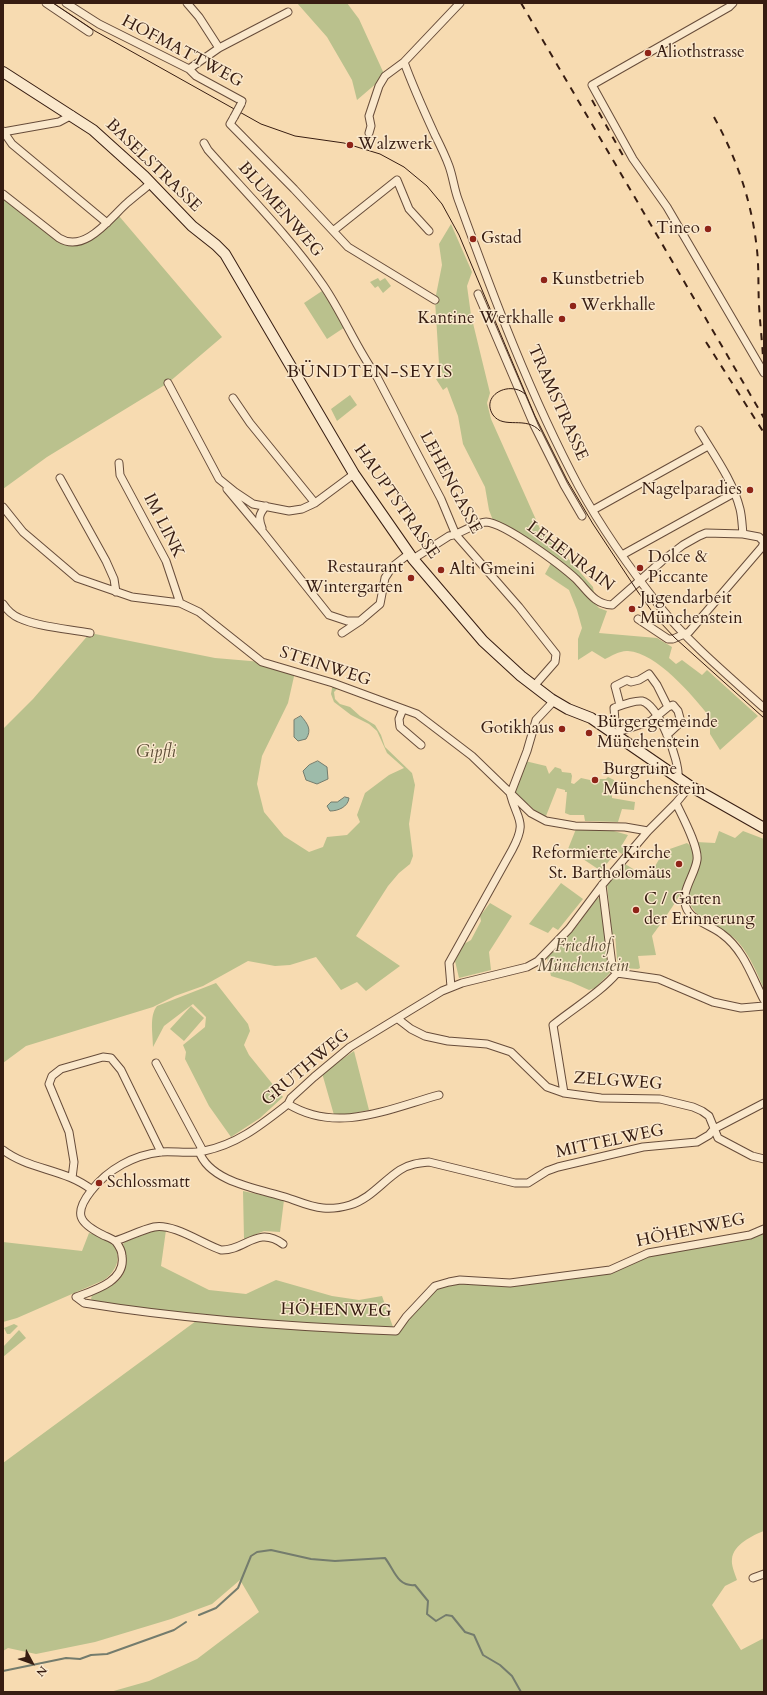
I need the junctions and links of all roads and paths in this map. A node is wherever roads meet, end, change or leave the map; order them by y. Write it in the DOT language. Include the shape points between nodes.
graph roads {
  1 [pos="46,3"];
  2 [pos="66,3"];
  3 [pos="187,3"];
  4 [pos="460,3"];
  5 [pos="731,5"];
  6 [pos="288,12"];
  7 [pos="89,32"];
  8 [pos="219,48"];
  9 [pos="404,62"];
  10 [pos="189,69"];
  11 [pos="3,72"];
  12 [pos="72,115"];
  13 [pos="4,131"];
  14 [pos="369,133"];
  15 [pos="204,143"];
  16 [pos="151,183"];
  17 [pos="3,194"];
  18 [pos="107,222"];
  19 [pos="429,230"];
  20 [pos="333,231"];
  21 [pos="478,294"];
  22 [pos="331,298"];
  23 [pos="434,300"];
  24 [pos="257,307"];
  25 [pos="764,373"];
  26 [pos="168,383"];
  27 [pos="233,398"];
  28 [pos="699,430"];
  29 [pos="708,446"];
  30 [pos="119,463"];
  31 [pos="354,474"];
  32 [pos="60,478"];
  33 [pos="219,479"];
  34 [pos="734,493"];
  35 [pos="315,504"];
  36 [pos="266,506"];
  37 [pos="3,507"];
  38 [pos="593,510"];
  39 [pos="582,516"];
  40 [pos="263,532"];
  41 [pos="743,534"];
  42 [pos="456,535"];
  43 [pos="764,542"];
  44 [pos="622,555"];
  45 [pos="412,556"];
  46 [pos="640,581"];
  47 [pos="116,592"];
  48 [pos="180,603"];
  49 [pos="3,604"];
  50 [pos="638,619"];
  51 [pos="360,621"];
  52 [pos="90,633"];
  53 [pos="342,633"];
  54 [pos="684,634"];
  55 [pos="534,686"];
  56 [pos="551,699"];
  57 [pos="620,705"];
  58 [pos="668,707"];
  59 [pos="403,708"];
  60 [pos="764,708"];
  61 [pos="657,715"];
  62 [pos="618,733"];
  63 [pos="667,734"];
  64 [pos="421,745"];
  65 [pos="678,777"];
  66 [pos="690,786"];
  67 [pos="510,793"];
  68 [pos="676,803"];
  69 [pos="764,828"];
  70 [pos="648,831"];
  71 [pos="602,885"];
  72 [pos="617,973"];
  73 [pos="451,987"];
  74 [pos="764,1000"];
  75 [pos="764,1006"];
  76 [pos="398,1019"];
  77 [pos="156,1063"];
  78 [pos="564,1093"];
  79 [pos="439,1095"];
  80 [pos="764,1103"];
  81 [pos="288,1104"];
  82 [pos="714,1129"];
  83 [pos="3,1150"];
  84 [pos="201,1151"];
  85 [pos="161,1152"];
  86 [pos="764,1159"];
  87 [pos="72,1178"];
  88 [pos="92,1190"];
  89 [pos="764,1229"];
  90 [pos="115,1242"];
  91 [pos="283,1244"];
  92 [pos="764,1574"];
  93 [pos="753,1578"];
  1 -- 7 [label="street"];
  2 -- 10 [label="street, HOFMATTWEG" via="99,24"];
  3 -- 8 [label="street" via="199,16"];
  4 -- 9 [label="street"];
  5 -- 25 [label="street" via="592,86 633,159 667,207"];
  6 -- 8 [label="street"];
  8 -- 10 [label="street"];
  9 -- 14 [label="street" via="385,76 379,86 369,116"];
  9 -- 38 [label="street, TRAMSTRASSE" via="449,166 457,196 495,299 530,383 559,447"];
  10 -- 20 [label="street, HOFMATTWEG, bridge" via="196,76 242,103 230,124"];
  11 -- 12 [label="main road, BASELSTRASSE"];
  12 -- 13 [label="street" via="59,122"];
  12 -- 16 [label="main road, BASELSTRASSE" via="93,130"];
  13 -- 18 [label="street" via="12,144"];
  15 -- 22 [label="street, BLUMENWEG" via="301,255"];
  16 -- 18 [label="street"];
  16 -- 24 [label="main road, BASELSTRASSE" via="179,214 225,254"];
  17 -- 18 [label="street" via="48,231 66,242 85,239"];
  19 -- 20 [label="street" via="409,209 397,180"];
  20 -- 23 [label="street" via="348,247"];
  21 -- 39 [label="street, TRAMSTRASSE" via="534,425"];
  22 -- 42 [label="street, LEHENGASSE" via="377,377 441,499"];
  24 -- 31 [label="main road, HAUPTSTRASSE"];
  26 -- 33 [label="street"];
  27 -- 35 [label="street"];
  28 -- 29 [label="street"];
  29 -- 34 [label="street"];
  29 -- 38 [label="street"];
  30 -- 48 [label="street, IM LINK" via="120,475 166,561"];
  31 -- 35 [label="street"];
  31 -- 45 [label="main road, HAUPTSTRASSE"];
  32 -- 47 [label="street" via="106,561 114,579"];
  33 -- 36 [label="street" via="253,504"];
  33 -- 40 [label="street"];
  34 -- 41 [label="street" via="740,508"];
  34 -- 44 [label="street"];
  35 -- 36 [label="street" via="289,511"];
  36 -- 40 [label="street" via="260,512 259,519"];
  37 -- 47 [label="street, STEINWEG" via="22,532 77,578"];
  38 -- 44 [label="street, TRAMSTRASSE"];
  40 -- 51 [label="street" via="328,615 348,621"];
  41 -- 43 [label="street, LEHENRAIN" via="759,537"];
  41 -- 46 [label="street, LEHENRAIN" via="706,533 683,545"];
  42 -- 45 [label="street, LEHENRAIN" via="449,536"];
  42 -- 46 [label="street, LEHENRAIN" via="484,522 494,523 531,545 576,579 603,605 612,605"];
  42 -- 55 [label="street, LEHENGASSE" via="556,654 555,662"];
  43 -- 54 [label="street" via="693,629"];
  44 -- 46 [label="street, TRAMSTRASSE"];
  45 -- 51 [label="street, LEHENRAIN" via="392,567 385,578 380,604"];
  45 -- 55 [label="main road, HAUPTSTRASSE" via="483,641"];
  46 -- 54 [label="street, TRAMSTRASSE"];
  47 -- 48 [label="street, STEINWEG" via="132,597"];
  48 -- 59 [label="street, STEINWEG" via="199,612 262,662 333,683"];
  49 -- 52 [label="street" via="18,618"];
  50 -- 54 [label="street" via="668,639"];
  51 -- 53 [label="street, LEHENRAIN"];
  54 -- 60 [label="street, TRAMSTRASSE"];
  55 -- 56 [label="main road, HAUPTSTRASSE"];
  56 -- 62 [label="main road, HAUPTSTRASSE"];
  56 -- 67 [label="street" via="551,704 536,720"];
  57 -- 58 [label="street" via="614,686 627,680 639,680 649,674"];
  57 -- 61 [label="street" via="644,702"];
  57 -- 62 [label="street" via="614,708"];
  58 -- 61 [label="street"];
  58 -- 63 [label="street" via="673,706 678,711 681,722"];
  59 -- 64 [label="street" via="399,719 400,727"];
  59 -- 67 [label="street, STEINWEG" via="422,717 460,747"];
  61 -- 62 [label="street"];
  61 -- 63 [label="street"];
  62 -- 65 [label="main road, HAUPTSTRASSE"];
  63 -- 65 [label="street" via="679,770"];
  65 -- 66 [label="main road, HAUPTSTRASSE"];
  66 -- 68 [label="street, GRUTHWEG"];
  66 -- 69 [label="main road, HAUPTSTRASSE"];
  67 -- 70 [label="street, STEINWEG" via="530,813 546,821 575,826 625,827"];
  67 -- 73 [label="street" via="521,821 521,831 449,963"];
  68 -- 70 [label="street, GRUTHWEG"];
  68 -- 74 [label="street" via="698,859 684,898 686,908 692,917 722,934 739,950"];
  70 -- 71 [label="street, GRUTHWEG"];
  71 -- 72 [label="street" via="612,965"];
  71 -- 73 [label="street, GRUTHWEG" via="569,929 538,961 527,967"];
  72 -- 75 [label="street" via="659,979 713,1002 741,1008"];
  72 -- 78 [label="street" via="603,988 554,1025"];
  73 -- 76 [label="street, GRUTHWEG"];
  76 -- 78 [label="street, ZELGWEG" via="425,1036 448,1041 488,1044 511,1052 547,1087"];
  76 -- 81 [label="street, GRUTHWEG" via="350,1047 291,1098"];
  77 -- 84 [label="street, MITTELWEG"];
  78 -- 82 [label="street, ZELGWEG" via="601,1098 660,1099 702,1111 709,1116"];
  79 -- 81 [label="street" via="373,1114 345,1119 319,1117 301,1112"];
  80 -- 82 [label="street, MITTELWEG"];
  81 -- 84 [label="street, GRUTHWEG" via="252,1132 230,1143"];
  82 -- 84 [label="street, MITTELWEG" via="697,1142 643,1147 558,1167 528,1183 515,1183 431,1162 415,1164 401,1169 364,1199 350,1205 325,1209 242,1186 207,1165 201,1157"];
  82 -- 86 [label="street, ZELGWEG" via="718,1138 752,1156"];
  83 -- 87 [label="street" via="19,1159"];
  84 -- 85 [label="street, GRUTHWEG"];
  85 -- 87 [label="street" via="116,1062 103,1057 61,1069 52,1076 49,1084 69,1132 74,1162"];
  85 -- 88 [label="street, GRUTHWEG" via="128,1161"];
  87 -- 88 [label="street"];
  88 -- 90 [label="street, GRUTHWEG" via="81,1208 82,1221"];
  89 -- 90 [label="street, HÖHENWEG" via="750,1235 648,1253 610,1270 510,1283 460,1280 449,1282 435,1286 396,1330 205,1320 84,1303 76,1297 110,1282 120,1271 122,1253"];
  90 -- 91 [label="street" via="155,1227 166,1227 221,1250 228,1250 257,1238 270,1237"];
  92 -- 93 [label="street"];
}
